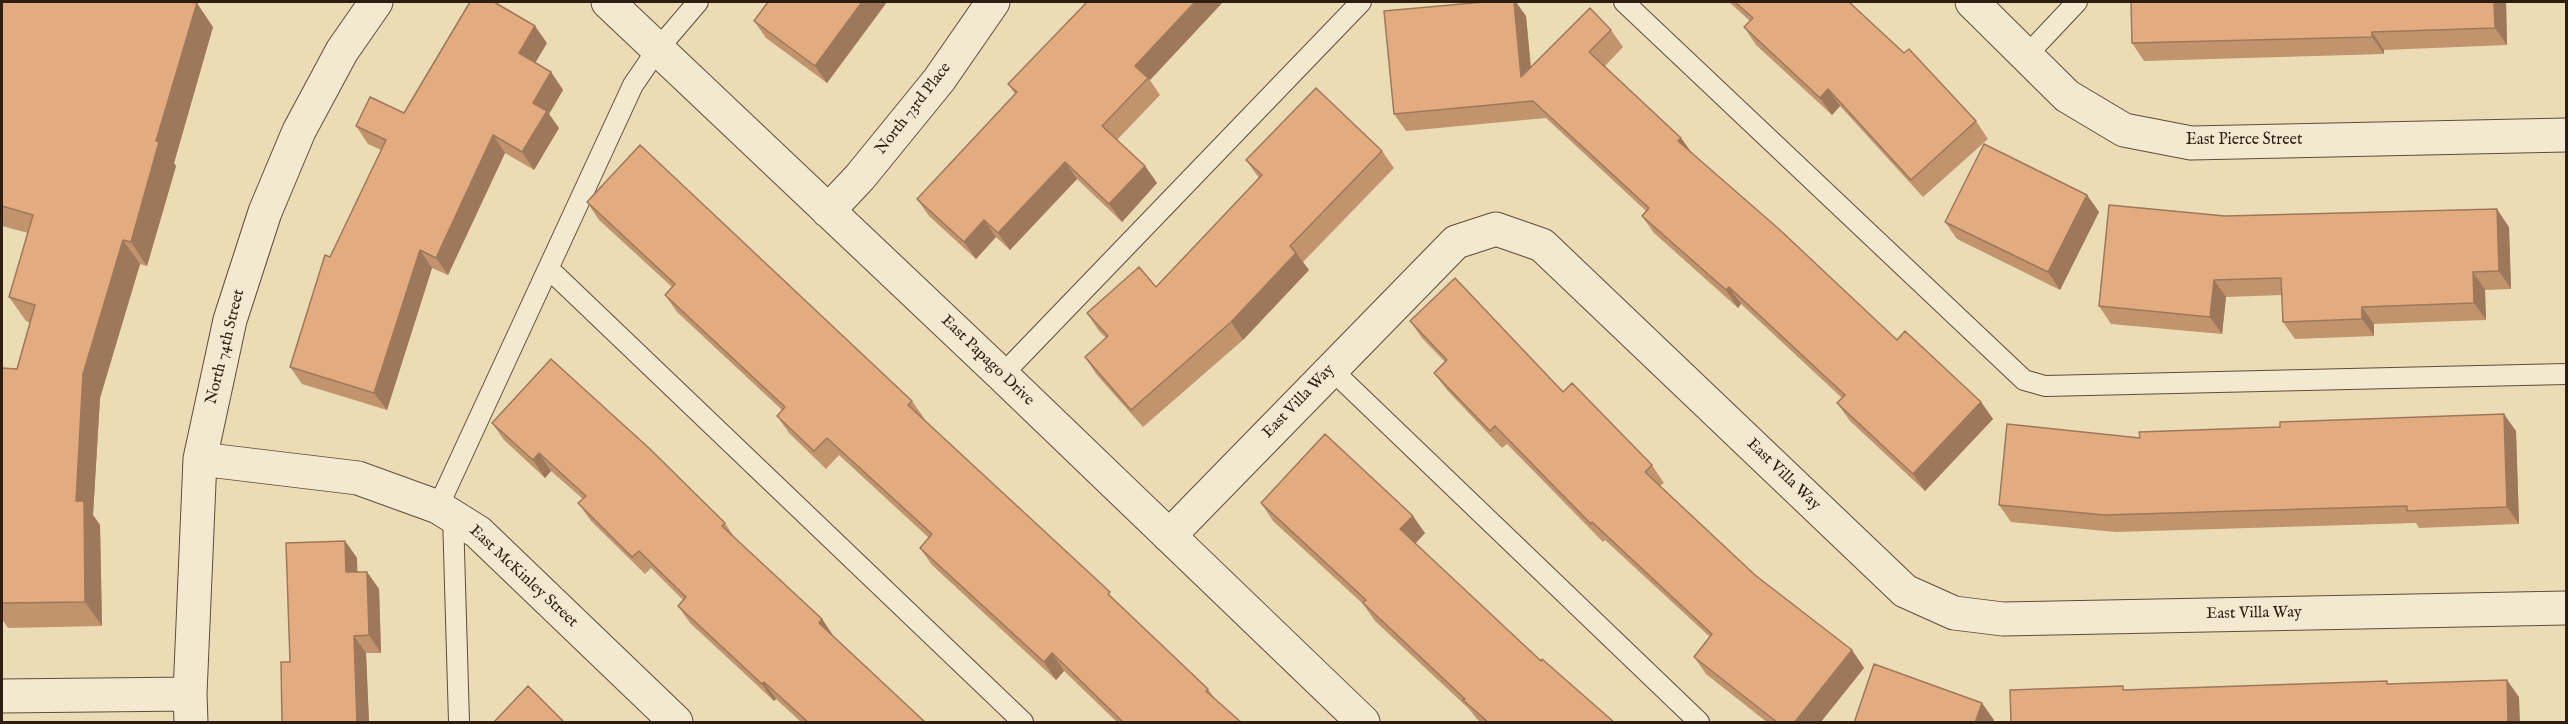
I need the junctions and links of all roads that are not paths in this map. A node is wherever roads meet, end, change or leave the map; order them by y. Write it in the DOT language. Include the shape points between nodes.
graph roads {
  1 [pos="376,2"];
  2 [pos="608,2"];
  3 [pos="698,2"];
  4 [pos="993,2"];
  5 [pos="1361,2"];
  6 [pos="1624,2"];
  7 [pos="1972,2"];
  8 [pos="2077,2"];
  9 [pos="657,50"];
  10 [pos="2027,55"];
  11 [pos="2566,135"];
  12 [pos="828,211"];
  13 [pos="549,269"];
  14 [pos="1331,369"];
  15 [pos="2566,374"];
  16 [pos="1002,375"];
  17 [pos="200,459"];
  18 [pos="445,511"];
  19 [pos="1169,536"];
  20 [pos="2566,608"];
  21 [pos="2,696"];
  22 [pos="190,708"];
  23 [pos="459,723"];
  24 [pos="676,723"];
  25 [pos="1023,723"];
  26 [pos="1363,723"];
  27 [pos="1699,723"];
  1 -- 17 [label="street, North 74th Street" via="342,51 304,121 265,212 230,320"];
  2 -- 9 [label="street, East Papago Drive"];
  3 -- 9 [label="lane"];
  4 -- 12 [label="street, North 73rd Place" via="939,80"];
  5 -- 16 [label="lane"];
  6 -- 15 [label="lane" via="2024,380 2045,386"];
  7 -- 10 [label="street, East Pierce Street"];
  8 -- 10 [label="lane"];
  9 -- 12 [label="street, East Papago Drive"];
  9 -- 13 [label="lane" via="625,101"];
  10 -- 11 [label="street, East Pierce Street" via="2067,96 2124,130 2191,143"];
  12 -- 16 [label="street, East Papago Drive"];
  13 -- 18 [label="lane"];
  13 -- 25 [label="lane"];
  14 -- 19 [label="street, East Villa Way"];
  14 -- 20 [label="street, East Villa Way" via="1456,242 1496,229 1542,245 1905,591 1954,613 2003,619"];
  14 -- 27 [label="lane"];
  16 -- 19 [label="street, East Papago Drive"];
  17 -- 18 [label="street, East McKinley Street" via="358,477"];
  17 -- 22 [label="street, North 74th Street"];
  18 -- 23 [label="lane"];
  18 -- 24 [label="street, East McKinley Street" via="478,532"];
  19 -- 26 [label="street, East Papago Drive"];
  21 -- 22 [label="street"];
}
